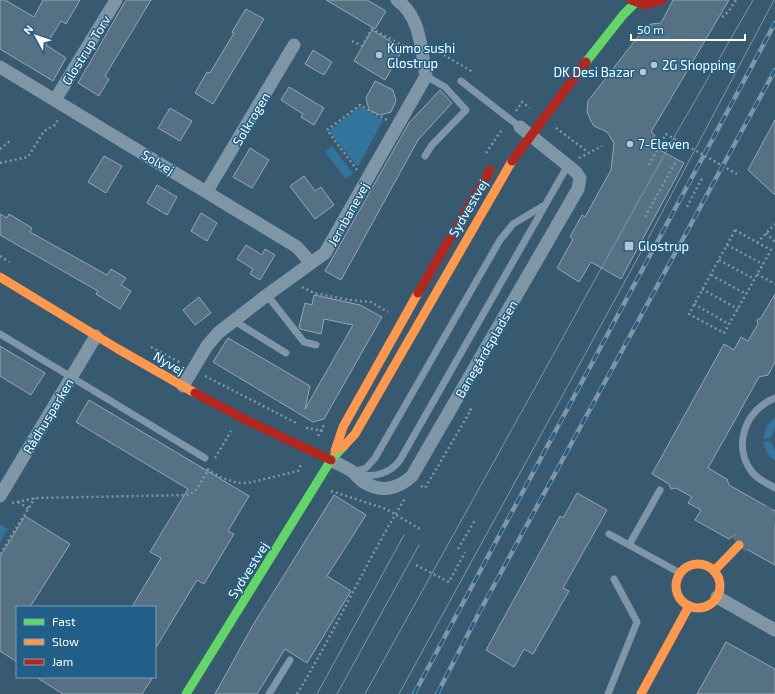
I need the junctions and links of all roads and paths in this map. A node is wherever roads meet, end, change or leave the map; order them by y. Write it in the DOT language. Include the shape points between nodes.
graph roads {
  1 [pos="116,0"];
  2 [pos="397,0"];
  3 [pos="662,0"];
  4 [pos="736,0"];
  5 [pos="634,1"];
  6 [pos="722,17"];
  7 [pos="352,40"];
  8 [pos="294,45"];
  9 [pos="422,51"];
  10 [pos="0,67"];
  11 [pos="473,72"];
  12 [pos="426,76"];
  13 [pos="461,81"];
  14 [pos="522,102"];
  15 [pos="61,103"];
  16 [pos="543,118"];
  17 [pos="397,126"];
  18 [pos="522,129"];
  19 [pos="10,141"];
  20 [pos="602,146"];
  21 [pos="0,148"];
  22 [pos="588,152"];
  23 [pos="425,156"];
  24 [pos="0,163"];
  25 [pos="675,163"];
  26 [pos="493,165"];
  27 [pos="568,165"];
  28 [pos="649,165"];
  29 [pos="737,174"];
  30 [pos="702,178"];
  31 [pos="366,181"];
  32 [pos="208,191"];
  33 [pos="546,204"];
  34 [pos="687,207"];
  35 [pos="645,217"];
  36 [pos="775,224"];
  37 [pos="766,233"];
  38 [pos="775,242"];
  39 [pos="757,243"];
  40 [pos="727,245"];
  41 [pos="0,256"];
  42 [pos="719,260"];
  43 [pos="310,263"];
  44 [pos="13,264"];
  45 [pos="763,264"];
  46 [pos="710,274"];
  47 [pos="757,274"];
  48 [pos="294,275"];
  49 [pos="0,277"];
  50 [pos="754,279"];
  51 [pos="775,284"];
  52 [pos="702,290"];
  53 [pos="746,294"];
  54 [pos="267,295"];
  55 [pos="694,304"];
  56 [pos="738,309"];
  57 [pos="233,320"];
  58 [pos="402,320"];
  59 [pos="729,324"];
  60 [pos="0,334"];
  61 [pos="96,336"];
  62 [pos="316,344"];
  63 [pos="150,346"];
  64 [pos="286,353"];
  65 [pos="192,369"];
  66 [pos="71,377"];
  67 [pos="183,386"];
  68 [pos="458,396"];
  69 [pos="775,398"];
  70 [pos="239,416"];
  71 [pos="343,428"];
  72 [pos="321,429"];
  73 [pos="310,450"];
  74 [pos="205,458"];
  75 [pos="331,460"];
  76 [pos="208,470"];
  77 [pos="298,471"];
  78 [pos="353,472"];
  79 [pos="318,483"];
  80 [pos="425,488"];
  81 [pos="775,488"];
  82 [pos="660,490"];
  83 [pos="36,498"];
  84 [pos="4,500"];
  85 [pos="17,501"];
  86 [pos="29,509"];
  87 [pos="396,513"];
  88 [pos="475,520"];
  89 [pos="420,529"];
  90 [pos="609,534"];
  91 [pos="629,545"];
  92 [pos="739,545"];
  93 [pos="458,548"];
  94 [pos="465,552"];
  95 [pos="0,554"];
  96 [pos="416,565"];
  97 [pos="714,571"];
  98 [pos="680,574"];
  99 [pos="614,579"];
  100 [pos="717,597"];
  101 [pos="689,606"];
  102 [pos="775,630"];
  103 [pos="290,660"];
  104 [pos="186,694"];
  105 [pos="269,694"];
  106 [pos="297,694"];
  107 [pos="608,694"];
  108 [pos="641,694"];
  1 -- 15 [label="street, Glostrup Torv"];
  2 -- 9 [label="street" via="413,18"];
  3 -- 5 [label="street" via="650,4"];
  4 -- 6 [label="path"];
  5 -- 16 [label="street, Sydvestvej"];
  7 -- 9 [label="path" via="362,46 372,29"];
  8 -- 32 [label="street, Solkrogen"];
  9 -- 11 [label="path" via="431,47"];
  9 -- 12 [label="street"];
  10 -- 15 [label="street, Solvej"];
  12 -- 17 [label="street, Jernbanevej"];
  12 -- 23 [label="lane" via="445,87 466,110 432,145"];
  13 -- 18 [label="lane"];
  14 -- 16 [label="path"];
  15 -- 24 [label="path" via="54,124 44,131 28,157"];
  15 -- 32 [label="street, Solvej"];
  16 -- 18 [label="street, Sydvestvej"];
  16 -- 22 [label="path"];
  17 -- 31 [label="street, Jernbanevej"];
  17 -- 31 [label="path" via="360,105 327,130"];
  18 -- 27 [label="street, Banegårdspladsen"];
  18 -- 75 [label="street, Sydvestvej" via="503,174 355,434"];
  19 -- 21 [label="path"];
  20 -- 22 [label="path"];
  22 -- 27 [label="path"];
  25 -- 35 [label="path"];
  26 -- 58 [label="street, Sydvestvej"];
  27 -- 33 [label="lane, Banegårdspladsen"];
  27 -- 68 [label="street, Banegårdspladsen" via="580,178 578,189"];
  28 -- 29 [label="path" via="666,134"];
  30 -- 34 [label="path"];
  31 -- 43 [label="street, Jernbanevej" via="325,254"];
  32 -- 43 [label="street, Solvej" via="297,247"];
  33 -- 78 [label="lane" via="512,224 503,236 375,458 366,468"];
  33 -- 78 [label="lane, Banegårdspladsen" via="400,460 383,473 365,475"];
  36 -- 37 [label="path"];
  37 -- 38 [label="path"];
  37 -- 39 [label="path"];
  39 -- 40 [label="path" via="735,230"];
  39 -- 45 [label="path" via="771,250"];
  40 -- 42 [label="path"];
  40 -- 45 [label="path"];
  41 -- 44 [label="path"];
  42 -- 46 [label="path"];
  42 -- 50 [label="path"];
  43 -- 48 [label="street, Jernbanevej"];
  45 -- 47 [label="path"];
  46 -- 52 [label="path"];
  46 -- 53 [label="path"];
  47 -- 50 [label="path"];
  47 -- 51 [label="path"];
  48 -- 54 [label="street, Jernbanevej"];
  48 -- 58 [label="path" via="303,287 314,293 371,302"];
  49 -- 61 [label="street, Nyvej"];
  50 -- 53 [label="path"];
  52 -- 55 [label="path"];
  52 -- 56 [label="path"];
  53 -- 56 [label="path"];
  54 -- 57 [label="street, Jernbanevej"];
  54 -- 62 [label="lane" via="304,342"];
  55 -- 59 [label="path"];
  55 -- 59 [label="path" via="689,314 706,324 724,333"];
  56 -- 59 [label="path"];
  57 -- 64 [label="lane"];
  57 -- 65 [label="street, Jernbanevej" via="212,339"];
  58 -- 71 [label="street, Sydvestvej"];
  60 -- 66 [label="lane"];
  61 -- 66 [label="street, Rådhusparken"];
  61 -- 67 [label="street, Nyvej"];
  63 -- 65 [label="path"];
  65 -- 67 [label="street, Jernbanevej"];
  65 -- 72 [label="path" via="306,428"];
  66 -- 74 [label="lane"];
  66 -- 84 [label="street, Rådhusparken"];
  67 -- 70 [label="street, Nyvej"];
  68 -- 78 [label="street, Banegårdspladsen" via="416,470 407,481 387,489 375,487 363,482"];
  68 -- 80 [label="path" via="471,410"];
  69 -- 81 [label="lane" via="753,413 744,429 742,442 744,456 752,472"];
  70 -- 73 [label="street, Nyvej"];
  70 -- 76 [label="path"];
  71 -- 72 [label="path" via="328,419"];
  71 -- 75 [label="street, Sydvestvej"];
  72 -- 73 [label="path"];
  73 -- 75 [label="street, Nyvej"];
  73 -- 77 [label="path"];
  74 -- 76 [label="path" via="201,466"];
  75 -- 78 [label="street, Banegårdspladsen"];
  75 -- 79 [label="street, Sydvestvej"];
  76 -- 77 [label="path" via="238,483"];
  76 -- 83 [label="path" via="196,490 188,495"];
  77 -- 79 [label="path"];
  79 -- 87 [label="path" via="335,493"];
  79 -- 104 [label="street, Sydvestvej"];
  82 -- 91 [label="lane"];
  83 -- 85 [label="path"];
  83 -- 86 [label="path"];
  84 -- 85 [label="path"];
  85 -- 86 [label="path"];
  86 -- 95 [label="path"];
  87 -- 89 [label="path"];
  87 -- 106 [label="path" via="339,616 319,658"];
  88 -- 93 [label="path"];
  90 -- 91 [label="lane"];
  91 -- 98 [label="lane"];
  92 -- 97 [label="street"];
  94 -- 96 [label="path" via="449,582"];
  97 -- 98 [label="street" via="700,564 685,568"];
  97 -- 100 [label="street" via="720,583"];
  98 -- 101 [label="street" via="676,588 682,602"];
  99 -- 107 [label="lane" via="638,622"];
  100 -- 101 [label="street" via="705,607"];
  100 -- 102 [label="street"];
  101 -- 108 [label="street"];
  103 -- 105 [label="lane"];
}
